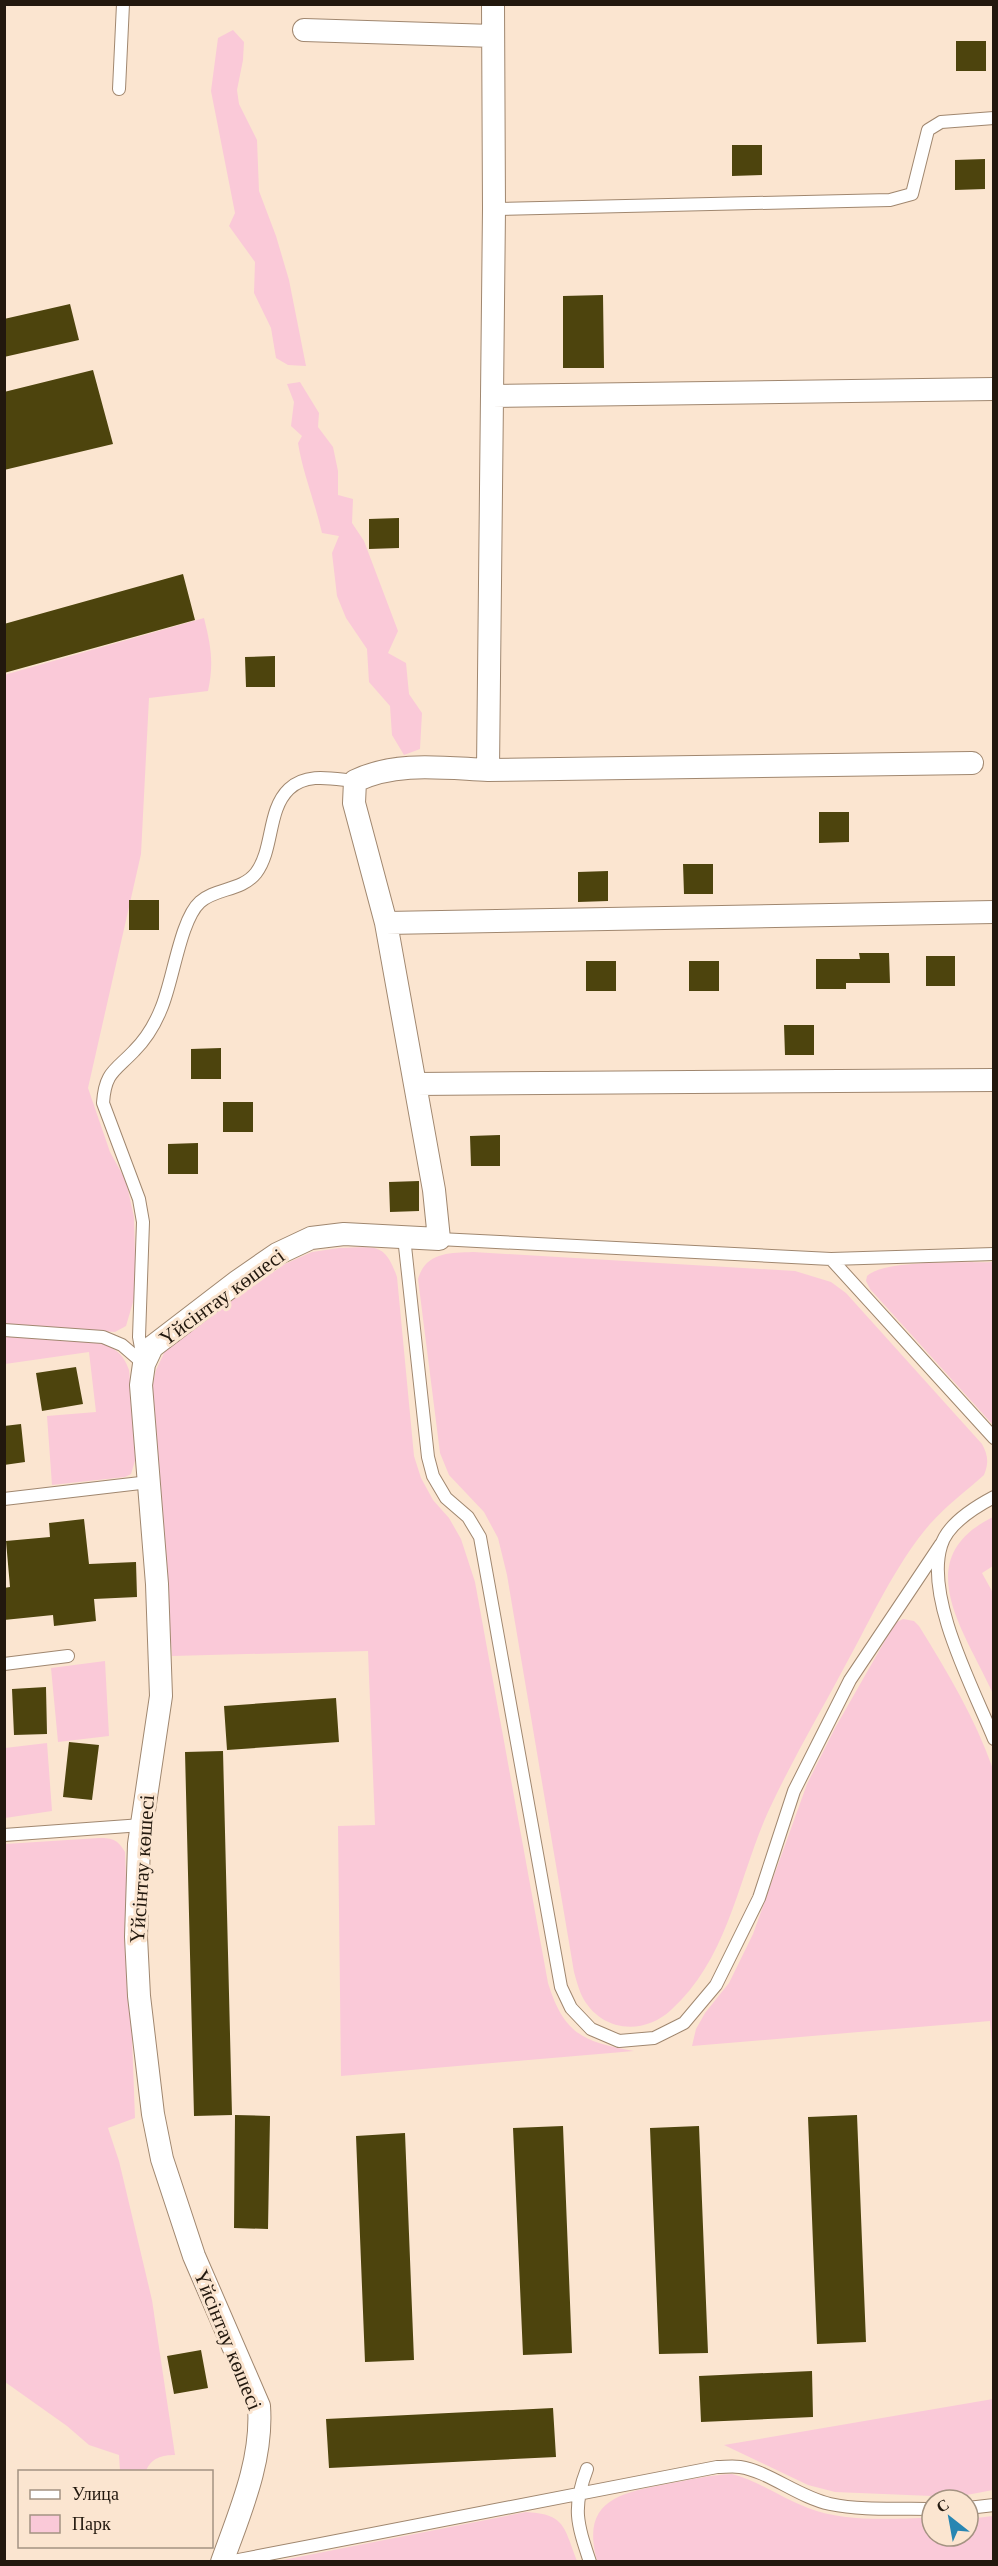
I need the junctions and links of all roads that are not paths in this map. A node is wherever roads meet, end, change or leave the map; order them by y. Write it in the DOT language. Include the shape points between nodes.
graph roads {
  1 [pos="123,4"];
  2 [pos="493,4"];
  3 [pos="304,30"];
  4 [pos="493,36"];
  5 [pos="119,89"];
  6 [pos="993,118"];
  7 [pos="494,209"];
  8 [pos="993,389"];
  9 [pos="492,396"];
  10 [pos="972,763"];
  11 [pos="488,770"];
  12 [pos="355,781"];
  13 [pos="993,912"];
  14 [pos="386,923"];
  15 [pos="993,1080"];
  16 [pos="415,1084"];
  17 [pos="404,1237"];
  18 [pos="440,1239"];
  19 [pos="993,1254"];
  20 [pos="831,1259"];
  21 [pos="4,1330"];
  22 [pos="144,1364"];
  23 [pos="993,1438"];
  24 [pos="149,1482"];
  25 [pos="993,1497"];
  26 [pos="4,1498"];
  27 [pos="941,1544"];
  28 [pos="68,1656"];
  29 [pos="4,1664"];
  30 [pos="993,1738"];
  31 [pos="142,1825"];
  32 [pos="4,1835"];
  33 [pos="587,2469"];
  34 [pos="578,2494"];
  35 [pos="920,2508"];
  36 [pos="222,2562"];
  37 [pos="228,2562"];
  38 [pos="590,2562"];
  1 -- 5 [label="lane"];
  2 -- 4 [label="street"];
  3 -- 4 [label="street"];
  4 -- 7 [label="street"];
  6 -- 7 [label="lane" via="941,122 928,130 912,194 890,200"];
  7 -- 9 [label="street"];
  8 -- 9 [label="street"];
  9 -- 11 [label="street"];
  10 -- 11 [label="street"];
  11 -- 12 [label="street" via="420,766 372,772"];
  12 -- 14 [label="street" via="354,803"];
  12 -- 22 [label="lane" via="320,777 303,780 289,789 278,805 264,858 255,874 242,884 200,901 190,916 152,1029 111,1072 104,1089 103,1103 139,1199 143,1222 139,1337"];
  13 -- 14 [label="street"];
  14 -- 16 [label="street"];
  15 -- 16 [label="street"];
  16 -- 18 [label="street"];
  17 -- 18 [label="street, Үйсінтау көшесі"];
  17 -- 22 [label="street, Үйсінтау көшесі" via="344,1234 311,1238 277,1254 152,1347"];
  17 -- 27 [label="lane" via="428,1457 433,1476 446,1498 468,1516 480,1537 561,1987 571,2008 591,2029 619,2041 654,2038 684,2023 716,1985 759,1898 794,1791 850,1680"];
  18 -- 20 [label="lane"];
  19 -- 20 [label="lane"];
  20 -- 23 [label="lane"];
  21 -- 22 [label="lane" via="103,1337 122,1345"];
  22 -- 24 [label="street, Үйсінтау көшесі" via="141,1385"];
  24 -- 26 [label="lane"];
  24 -- 31 [label="street, Үйсінтау көшесі" via="161,1696"];
  25 -- 27 [label="lane" via="975,1506"];
  27 -- 30 [label="lane" via="936,1573 941,1607"];
  28 -- 29 [label="lane"];
  31 -- 32 [label="lane"];
  31 -- 36 [label="street, Үйсінтау көшесі" via="136,1937 139,1996 162,2159 194,2256 259,2406 261,2427 256,2458"];
  33 -- 34 [label="lane"];
  34 -- 35 [label="lane" via="717,2467 741,2467 801,2495 831,2504"];
  34 -- 37 [label="lane"];
  34 -- 38 [label="lane" via="579,2522"];
}
